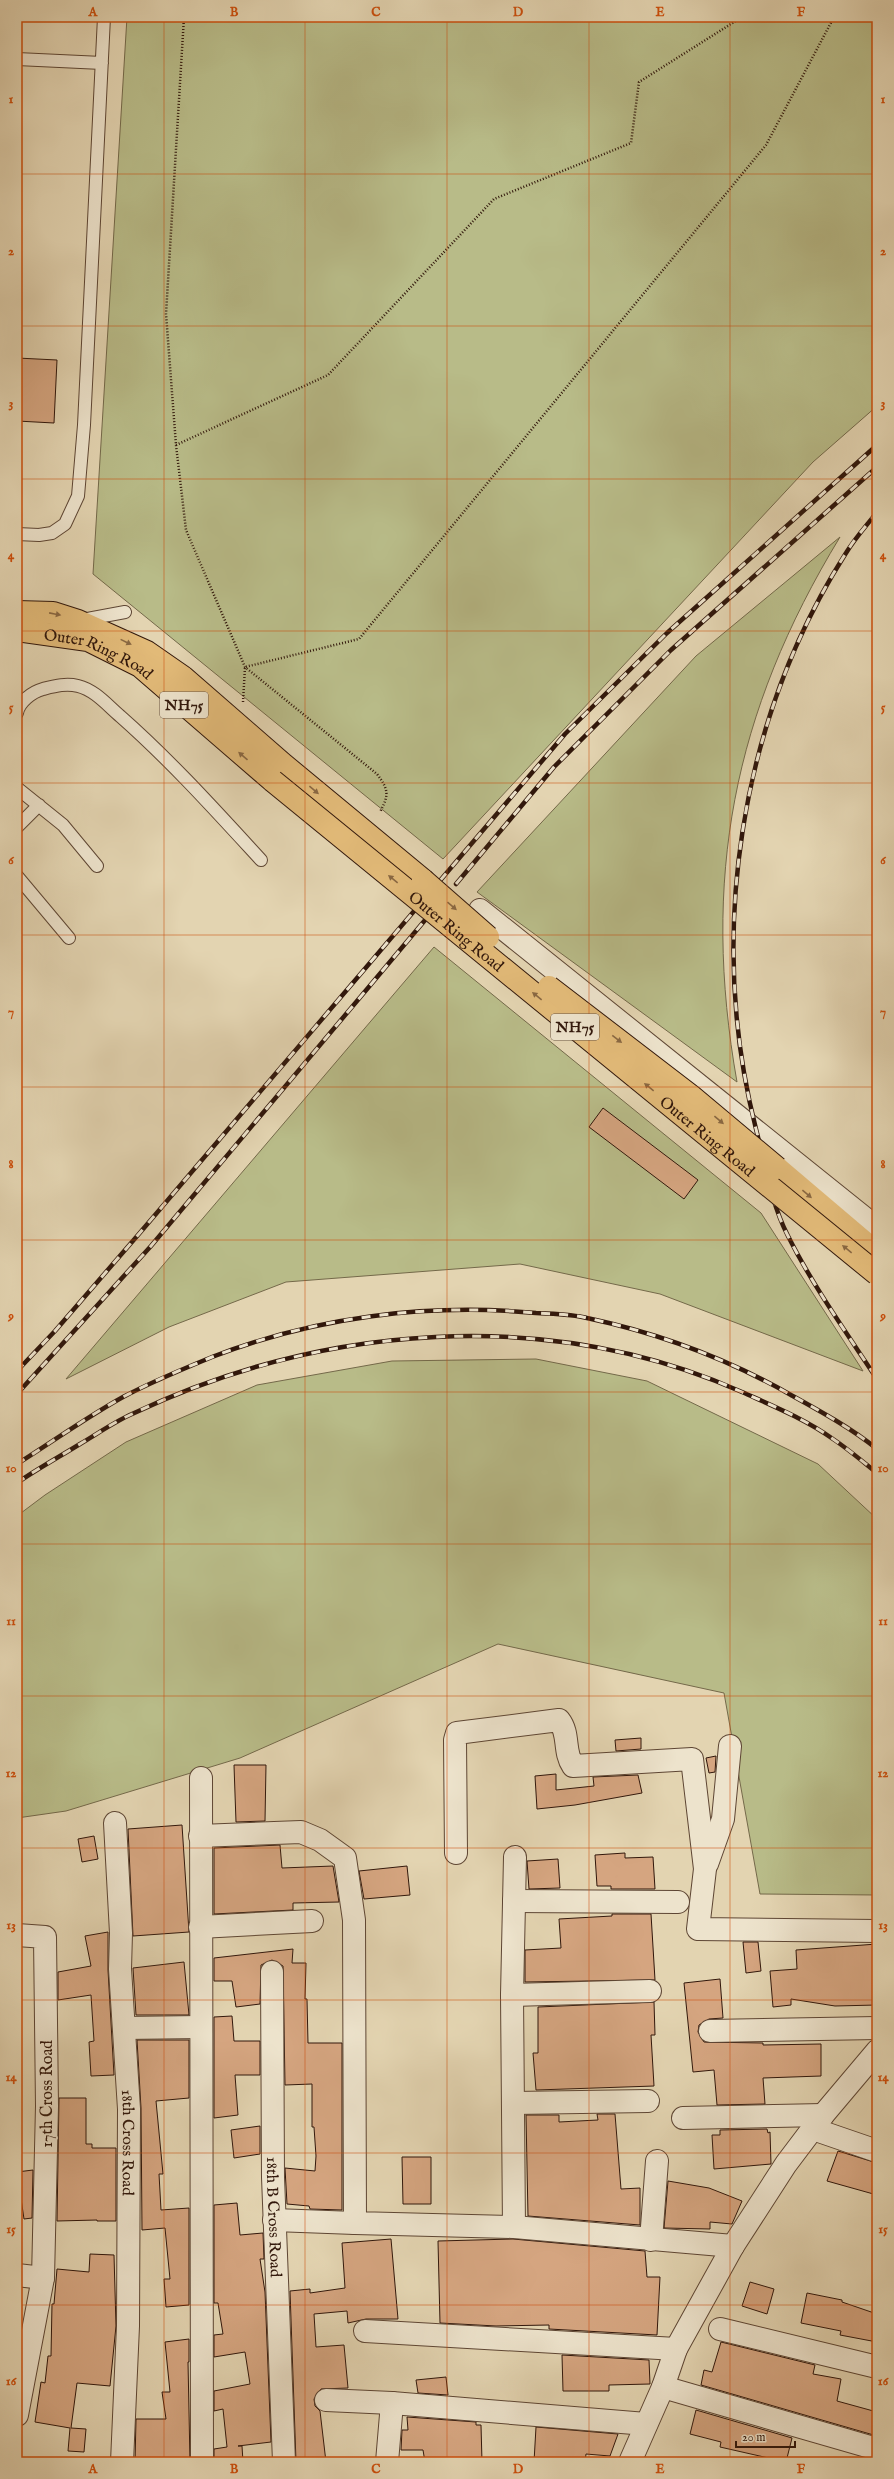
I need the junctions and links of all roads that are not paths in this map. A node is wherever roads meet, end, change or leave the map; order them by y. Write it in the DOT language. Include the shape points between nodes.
graph roads {
  1 [pos="104,17"];
  2 [pos="17,59"];
  3 [pos="102,64"];
  4 [pos="17,534"];
  5 [pos="17,612"];
  6 [pos="125,612"];
  7 [pos="78,621"];
  8 [pos="17,630"];
  9 [pos="17,713"];
  10 [pos="278,773"];
  11 [pos="17,788"];
  12 [pos="39,805"];
  13 [pos="17,828"];
  14 [pos="261,860"];
  15 [pos="97,866"];
  16 [pos="17,876"];
  17 [pos="480,910"];
  18 [pos="69,938"];
  19 [pos="877,1228"];
  20 [pos="877,1253"];
  21 [pos="877,1274"];
  22 [pos="730,1746"];
  23 [pos="201,1778"];
  24 [pos="115,1823"];
  25 [pos="200,1836"];
  26 [pos="456,1853"];
  27 [pos="515,1857"];
  28 [pos="705,1869"];
  29 [pos="514,1901"];
  30 [pos="678,1902"];
  31 [pos="312,1921"];
  32 [pos="200,1927"];
  33 [pos="877,1931"];
  34 [pos="17,1935"];
  35 [pos="272,1972"];
  36 [pos="650,1991"];
  37 [pos="512,1995"];
  38 [pos="201,2027"];
  39 [pos="124,2028"];
  40 [pos="877,2028"];
  41 [pos="710,2031"];
  42 [pos="877,2051"];
  43 [pos="648,2101"];
  44 [pos="514,2103"];
  45 [pos="683,2118"];
  46 [pos="818,2122"];
  47 [pos="877,2152"];
  48 [pos="657,2161"];
  49 [pos="274,2220"];
  50 [pos="355,2223"];
  51 [pos="514,2227"];
  52 [pos="651,2240"];
  53 [pos="733,2246"];
  54 [pos="17,2275"];
  55 [pos="43,2278"];
  56 [pos="720,2329"];
  57 [pos="365,2331"];
  58 [pos="676,2349"];
  59 [pos="23,2354"];
  60 [pos="877,2367"];
  61 [pos="663,2387"];
  62 [pos="326,2400"];
  63 [pos="392,2403"];
  64 [pos="17,2415"];
  65 [pos="646,2424"];
  66 [pos="877,2449"];
  67 [pos="122,2462"];
  68 [pos="202,2462"];
  69 [pos="284,2462"];
  70 [pos="387,2462"];
  71 [pos="630,2462"];
  1 -- 3 [label="lane"];
  2 -- 3 [label="lane"];
  3 -- 4 [label="lane" via="84,426 78,496 64,524 52,533"];
  5 -- 7 [label="highway, Outer Ring Road / NH75, one-way" via="53,613"];
  6 -- 7 [label="lane"];
  7 -- 10 [label="highway, Outer Ring Road / NH75, one-way" via="147,652 183,677"];
  10 -- 8 [label="highway, Outer Ring Road / NH75, one-way" via="140,666 88,640"];
  9 -- 14 [label="lane" via="19,706 37,691 59,685 79,686 97,695 166,760"];
  10 -- 20 [label="highway, Outer Ring Road / NH75, one-way, bridge" via="691,1096"];
  21 -- 10 [label="highway, Outer Ring Road / NH75, one-way, bridge"];
  11 -- 12 [label="lane"];
  12 -- 13 [label="lane"];
  12 -- 15 [label="lane" via="63,825"];
  16 -- 18 [label="lane"];
  17 -- 19 [label="street"];
  22 -- 28 [label="street" via="723,1819"];
  23 -- 25 [label="street"];
  24 -- 39 [label="street, 18th Cross Road"];
  25 -- 32 [label="street"];
  25 -- 50 [label="street" via="300,1832 320,1840 345,1858 354,1920"];
  26 -- 28 [label="street" via="457,1733 559,1720 565,1728 567,1756 573,1766 692,1759"];
  27 -- 29 [label="street"];
  28 -- 33 [label="street" via="698,1929"];
  29 -- 30 [label="street"];
  29 -- 37 [label="street"];
  31 -- 32 [label="street"];
  32 -- 38 [label="street"];
  34 -- 55 [label="street, 17th Cross Road" via="45,1937 47,2106"];
  35 -- 49 [label="street, 18th B Cross Road"];
  36 -- 37 [label="street"];
  37 -- 44 [label="street"];
  38 -- 39 [label="street"];
  38 -- 68 [label="street"];
  39 -- 67 [label="street, 18th Cross Road" via="129,2110 128,2326"];
  40 -- 41 [label="street"];
  42 -- 46 [label="street"];
  43 -- 44 [label="street"];
  44 -- 51 [label="street"];
  45 -- 46 [label="street"];
  46 -- 47 [label="street"];
  46 -- 53 [label="street" via="786,2164"];
  48 -- 52 [label="street"];
  49 -- 50 [label="street"];
  49 -- 69 [label="street, 18th B Cross Road"];
  50 -- 51 [label="street"];
  51 -- 52 [label="street"];
  52 -- 53 [label="street"];
  53 -- 58 [label="street"];
  54 -- 55 [label="street"];
  55 -- 59 [label="street, 17th Cross Road"];
  56 -- 60 [label="street"];
  57 -- 58 [label="street"];
  58 -- 61 [label="street"];
  59 -- 64 [label="street, 17th Cross Road"];
  61 -- 65 [label="street"];
  61 -- 66 [label="street"];
  62 -- 63 [label="street"];
  63 -- 65 [label="street"];
  63 -- 70 [label="street"];
  65 -- 71 [label="street"];
}
